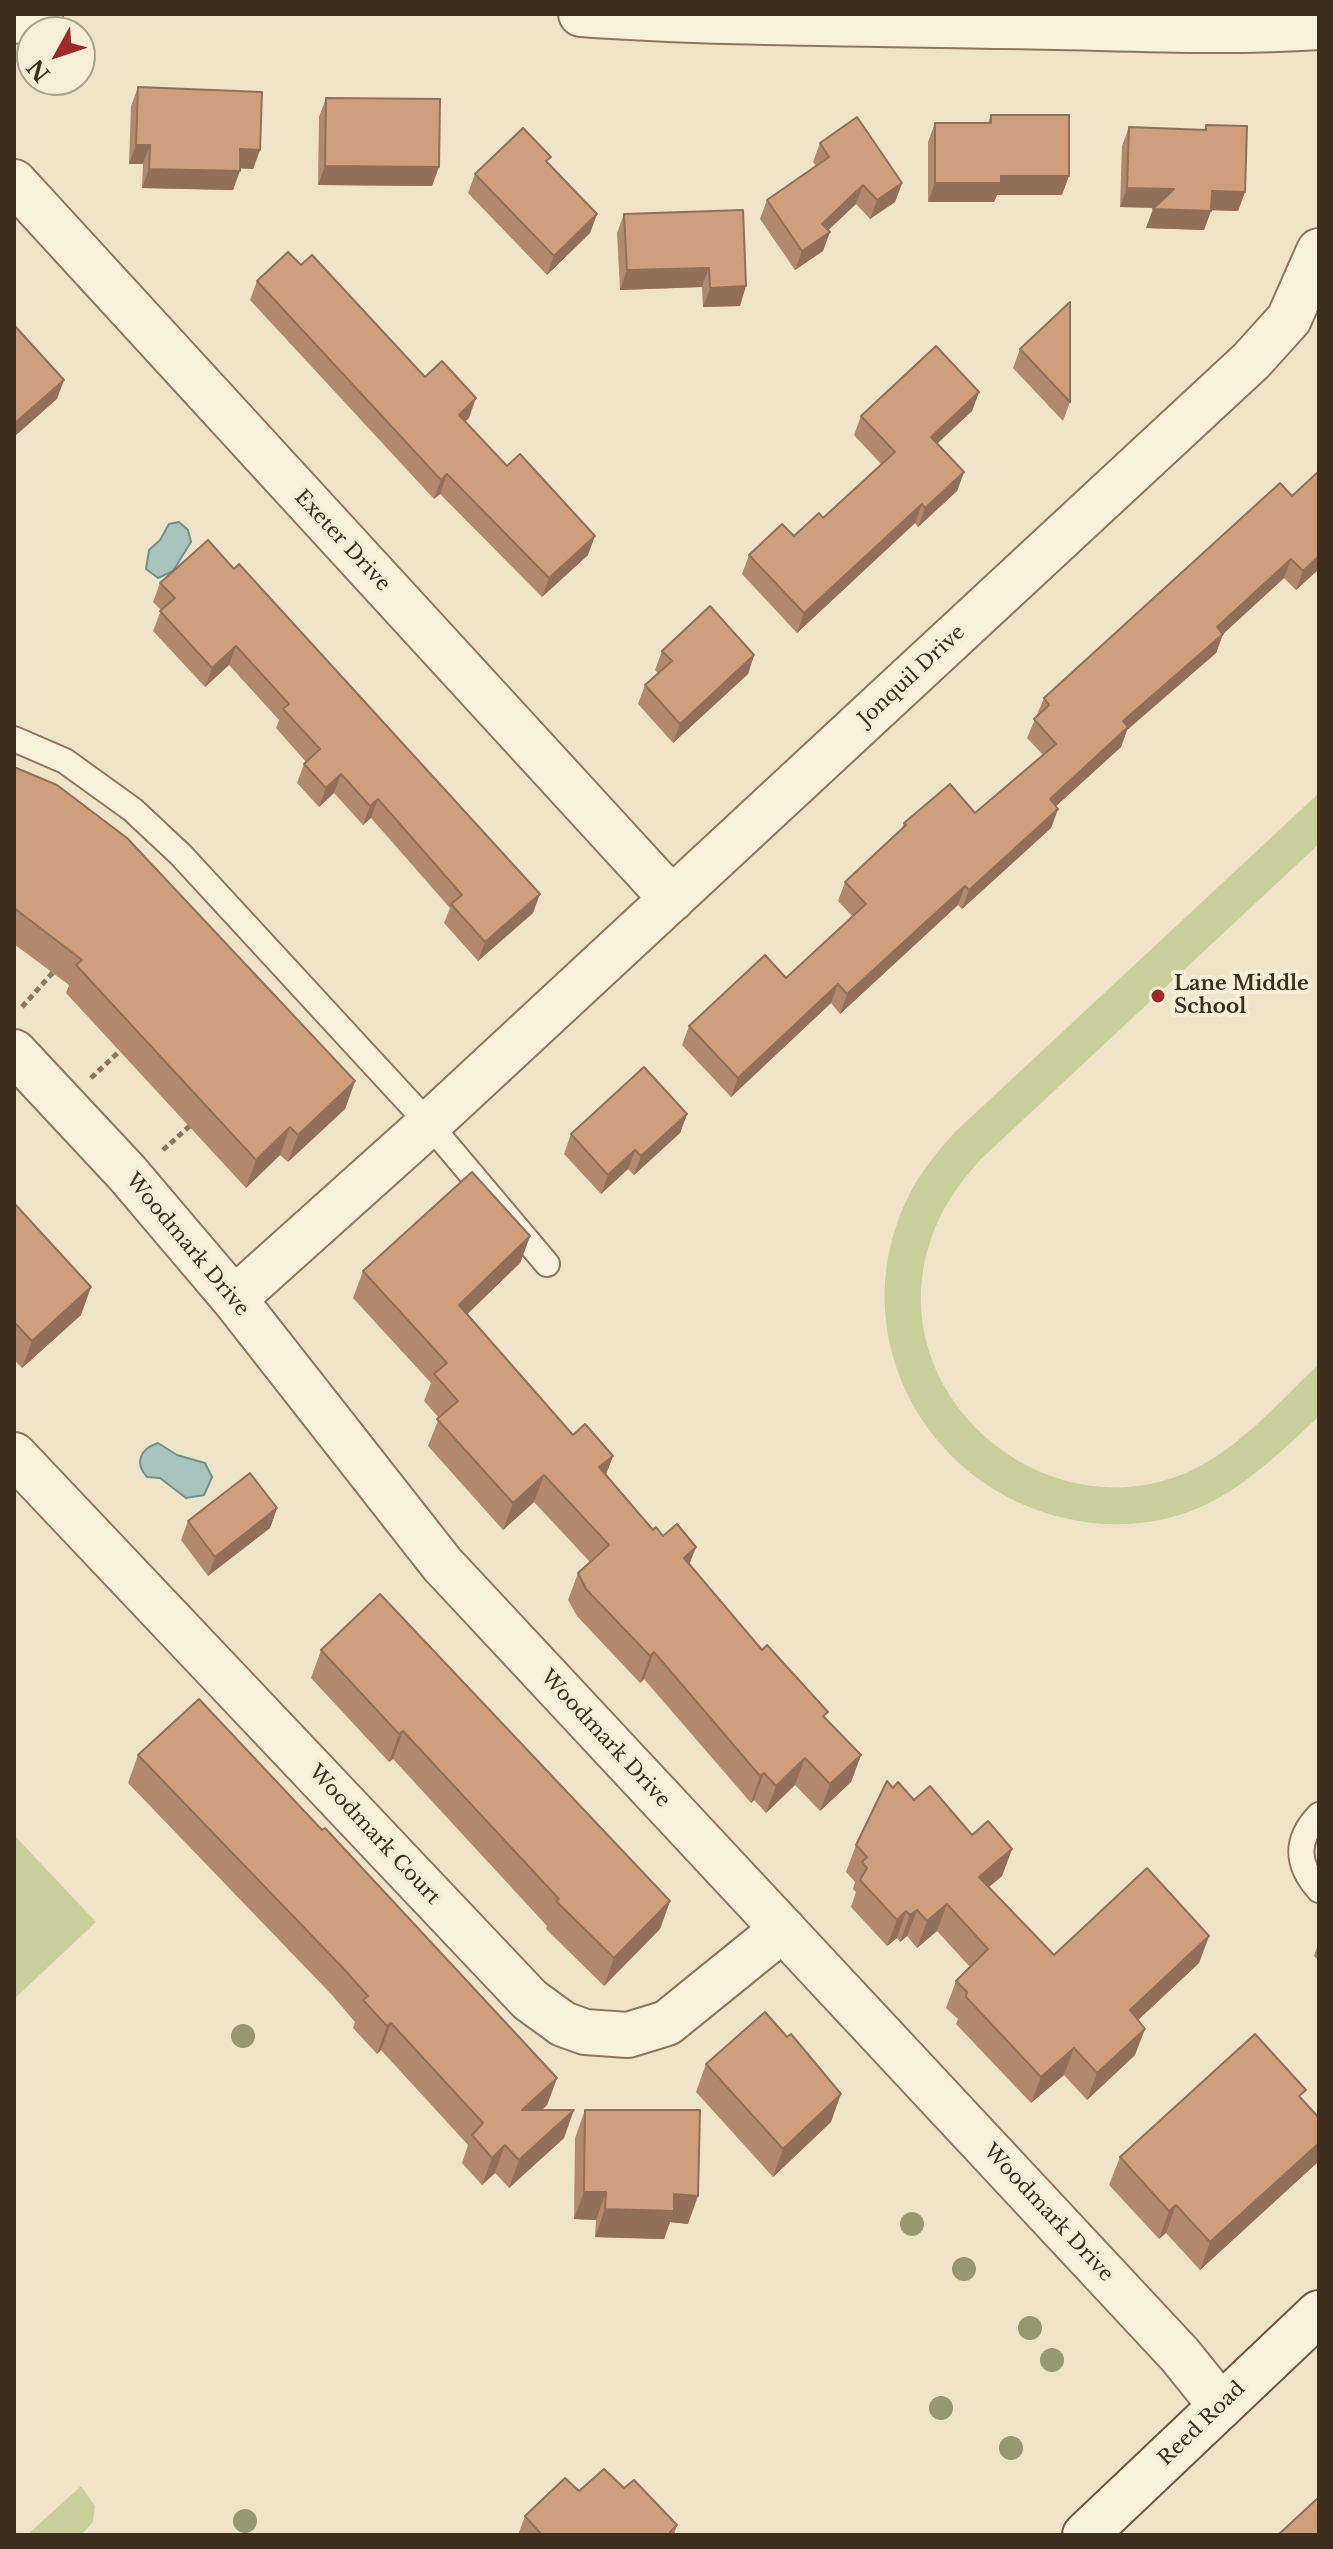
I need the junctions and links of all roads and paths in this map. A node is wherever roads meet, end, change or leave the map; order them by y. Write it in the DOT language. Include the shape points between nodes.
graph roads {
  1 [pos="40,14"];
  2 [pos="581,14"];
  3 [pos="14,21"];
  4 [pos="1319,27"];
  5 [pos="14,182"];
  6 [pos="1319,251"];
  7 [pos="14,739"];
  8 [pos="672,899"];
  9 [pos="63,961"];
  10 [pos="22,1007"];
  11 [pos="124,1047"];
  12 [pos="14,1052"];
  13 [pos="90,1079"];
  14 [pos="204,1112"];
  15 [pos="429,1124"];
  16 [pos="159,1154"];
  17 [pos="547,1264"];
  18 [pos="234,1299"];
  19 [pos="14,1455"];
  20 [pos="1319,1815"];
  21 [pos="1319,1890"];
  22 [pos="783,1929"];
  23 [pos="1319,2313"];
  24 [pos="1221,2406"];
  25 [pos="1085,2535"];
  1 -- 3 [label="street"];
  2 -- 4 [label="street" via="673,21 1151,32"];
  5 -- 8 [label="street, Exeter Drive"];
  6 -- 8 [label="street, Jonquil Drive" via="1289,319 1251,361"];
  7 -- 15 [label="lane" via="65,761 152,828"];
  8 -- 15 [label="street, Jonquil Drive"];
  9 -- 10 [label="path"];
  11 -- 13 [label="path"];
  12 -- 18 [label="street, Woodmark Drive"];
  14 -- 16 [label="path"];
  15 -- 17 [label="lane"];
  15 -- 18 [label="street, Jonquil Drive"];
  18 -- 22 [label="street, Woodmark Drive" via="442,1564"];
  19 -- 22 [label="street, Woodmark Court" via="530,2000 563,2024 585,2032 628,2035 667,2023"];
  20 -- 21 [label="lane" via="1303,1834 1299,1849 1303,1867"];
  22 -- 24 [label="street, Woodmark Drive" via="1180,2355"];
  23 -- 24 [label="street, Reed Road"];
  24 -- 25 [label="street, Reed Road"];
}
